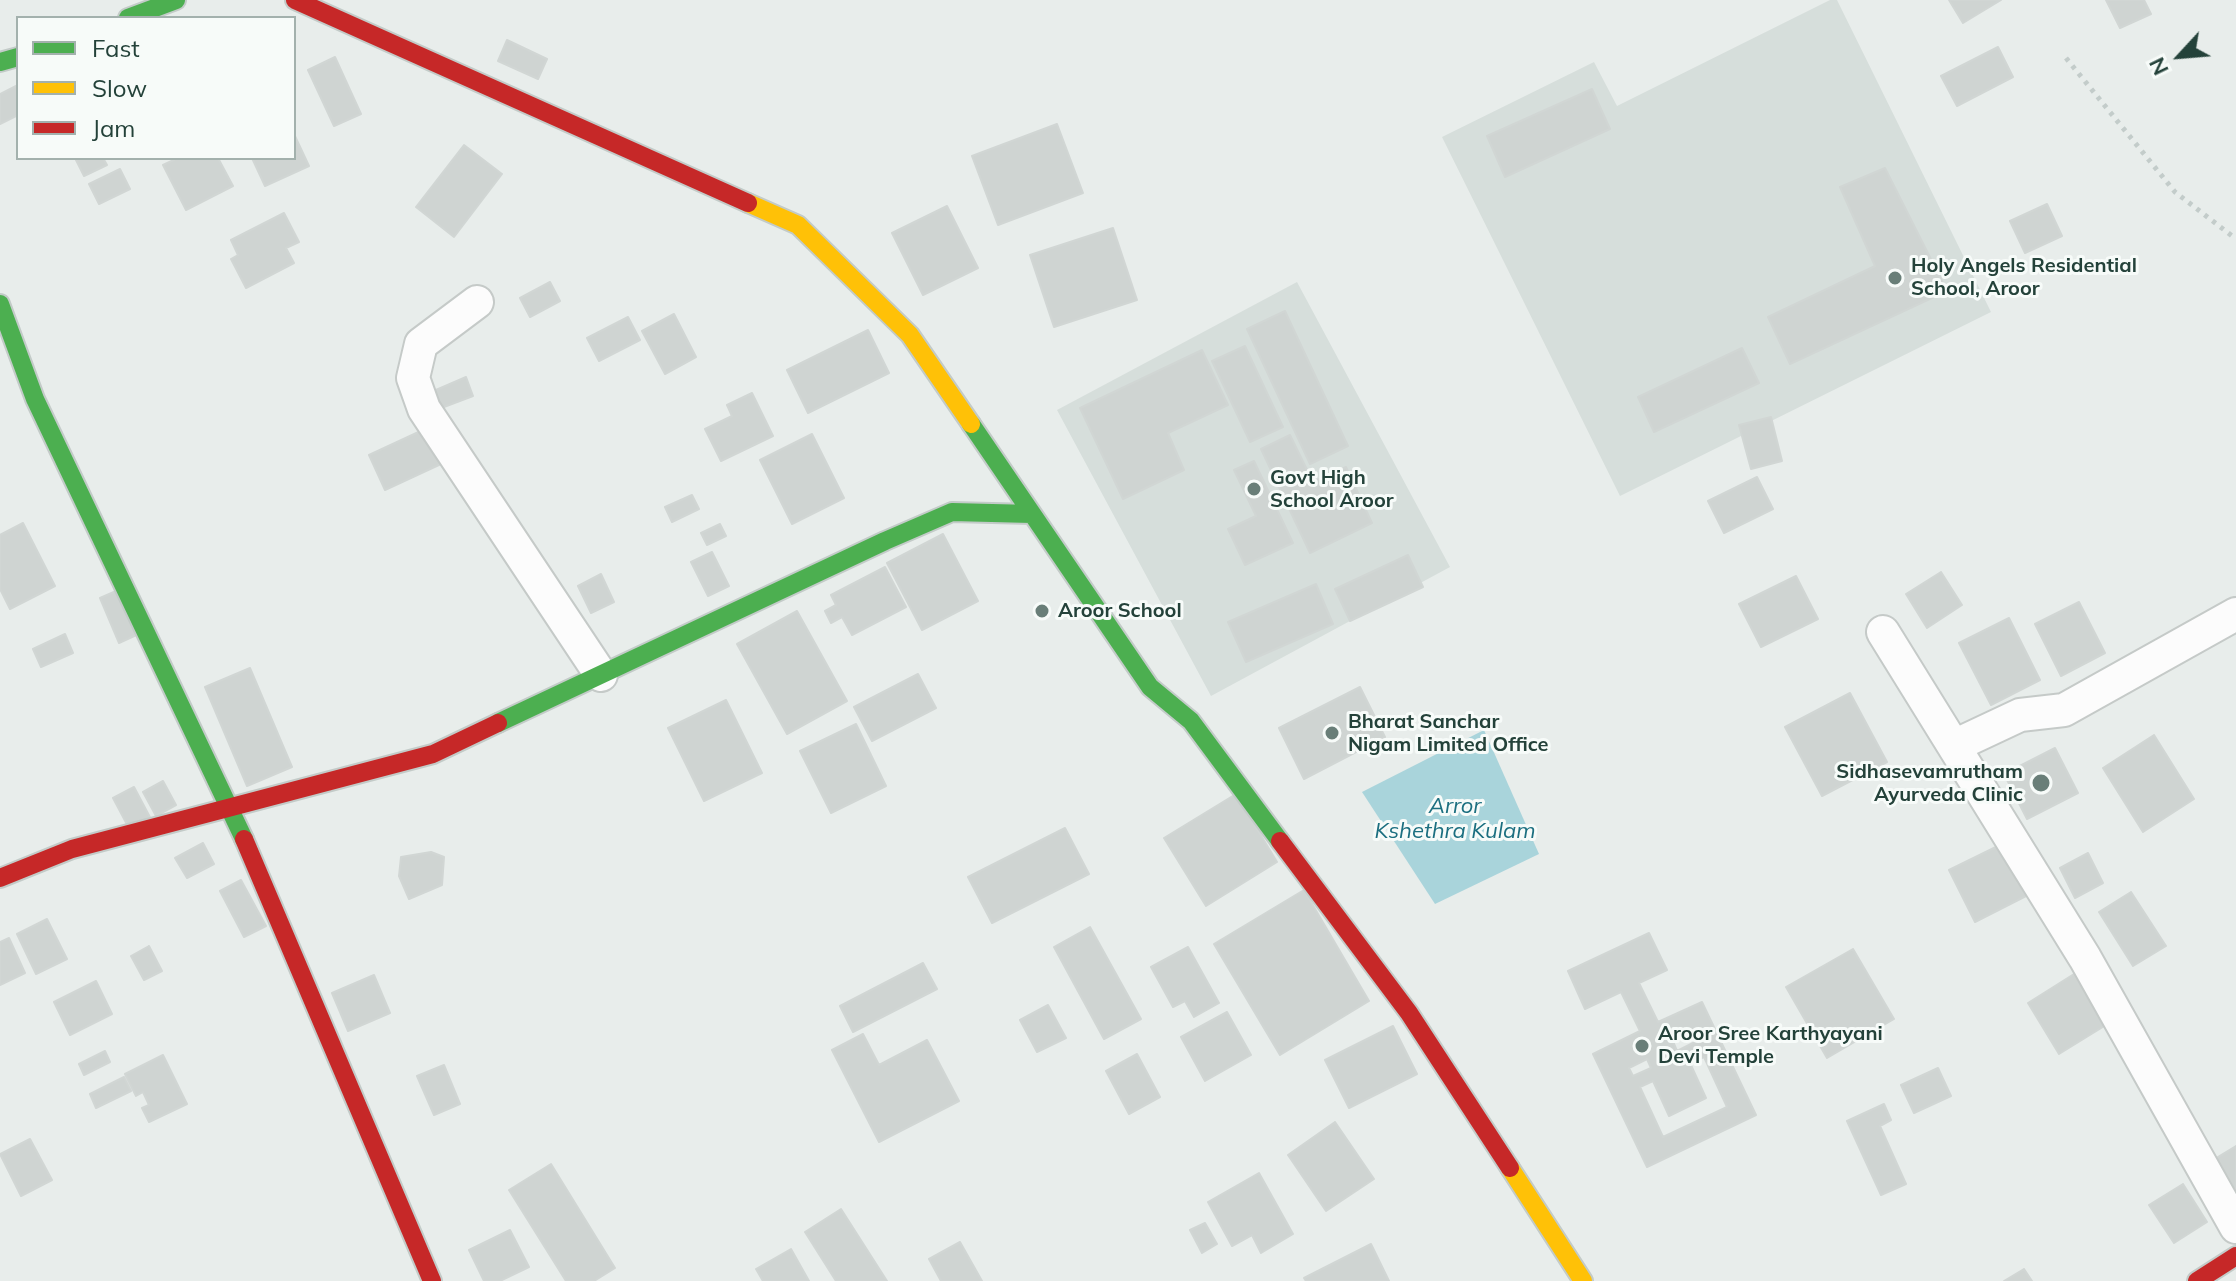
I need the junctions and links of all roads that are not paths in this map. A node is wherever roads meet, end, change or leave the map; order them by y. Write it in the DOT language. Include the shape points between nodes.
graph roads {
  1 [pos="176,0"];
  2 [pos="295,0"];
  3 [pos="133,16"];
  4 [pos="477,302"];
  5 [pos="0,304"];
  6 [pos="1032,514"];
  7 [pos="2236,614"];
  8 [pos="1883,632"];
  9 [pos="601,675"];
  10 [pos="1954,746"];
  11 [pos="231,808"];
  12 [pos="0,878"];
  13 [pos="2236,1227"];
  14 [pos="2236,1256"];
  15 [pos="432,1281"];
  16 [pos="1583,1281"];
  17 [pos="2197,1281"];
  1 -- 3 [label="main road"];
  2 -- 6 [label="main road" via="798,225 910,335"];
  4 -- 9 [label="street" via="421,344 413,378 424,409"];
  5 -- 11 [label="main road" via="35,399"];
  6 -- 9 [label="main road" via="952,512"];
  6 -- 16 [label="main road" via="1150,687 1191,721 1409,1013"];
  7 -- 10 [label="street" via="2064,710 2020,715"];
  8 -- 10 [label="street"];
  9 -- 11 [label="main road" via="433,754"];
  10 -- 13 [label="street" via="2085,958"];
  11 -- 12 [label="main road" via="72,849"];
  11 -- 15 [label="main road"];
  14 -- 17 [label="main road"];
}
